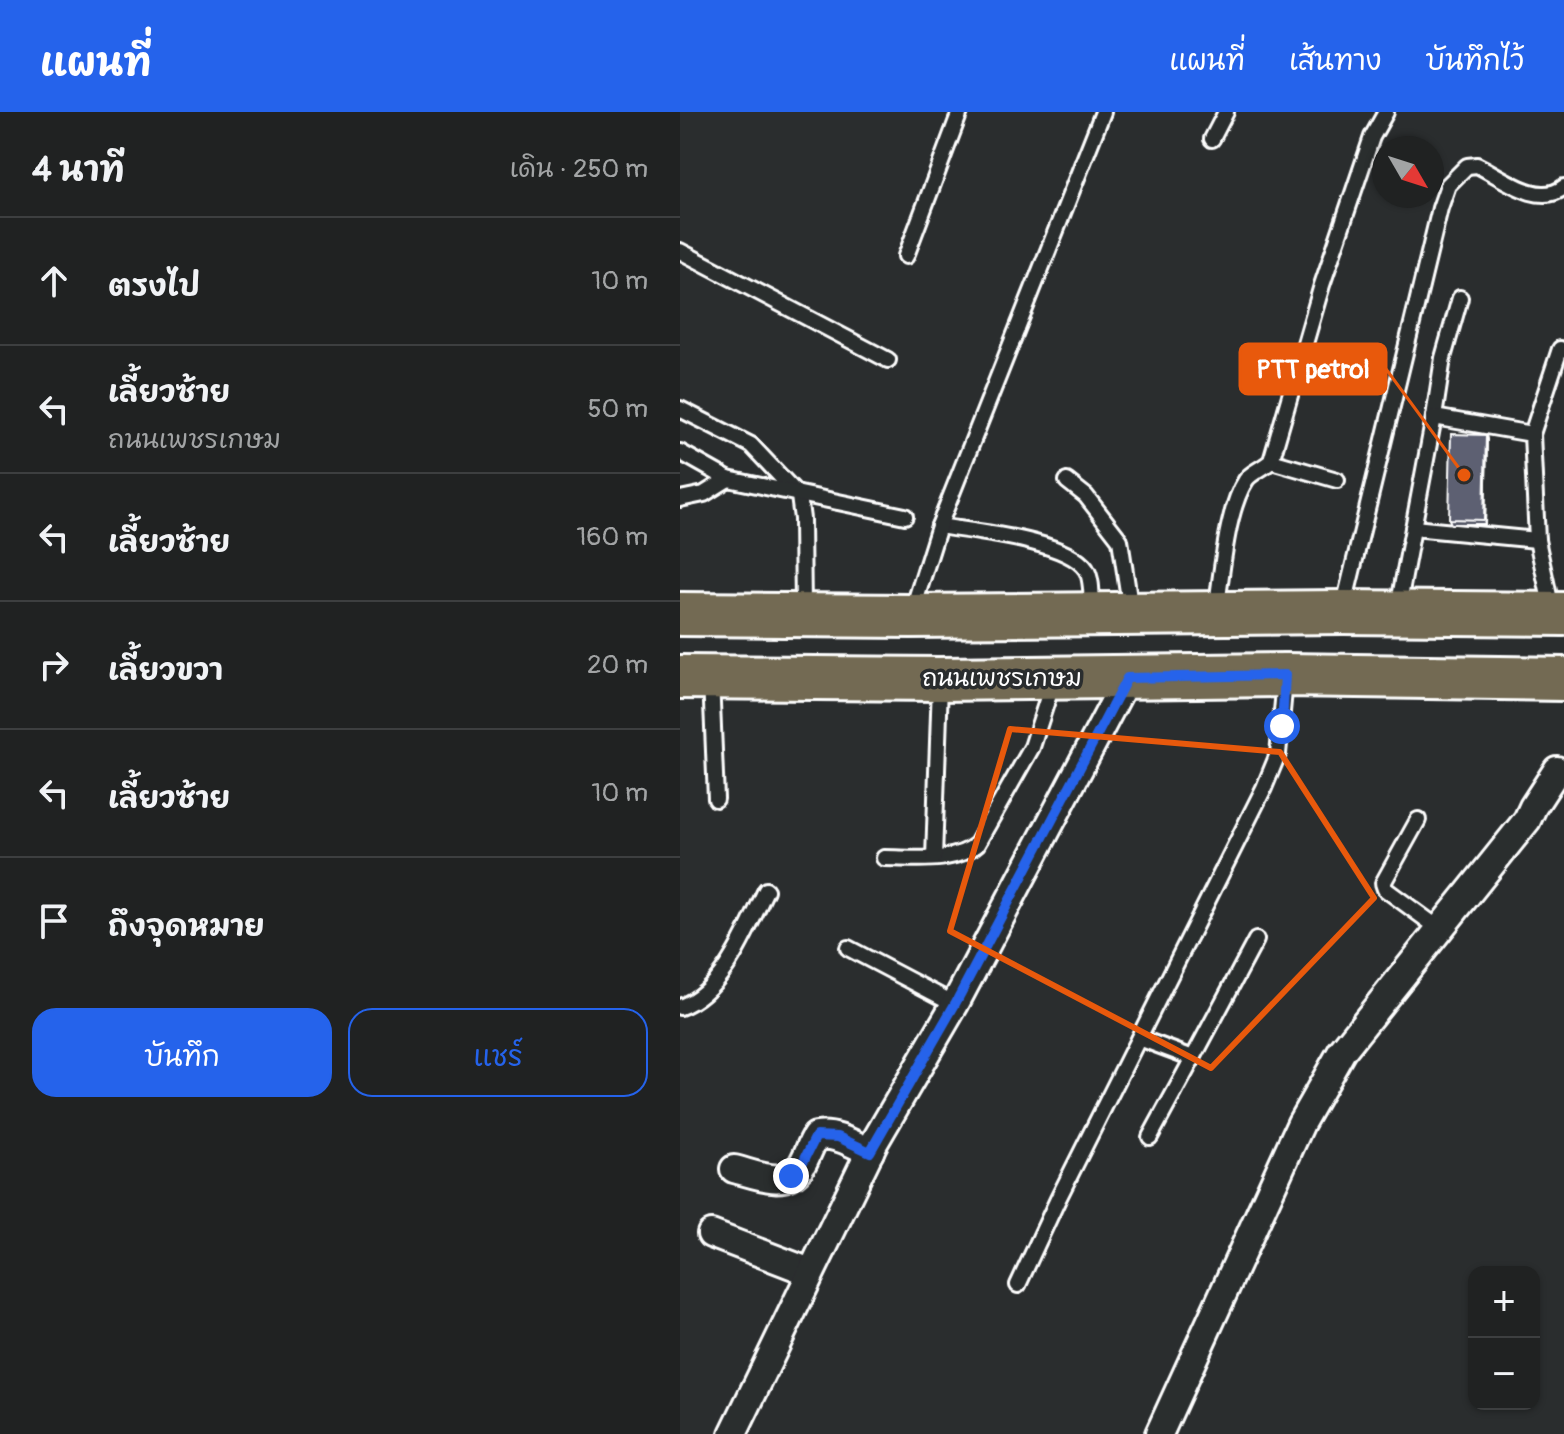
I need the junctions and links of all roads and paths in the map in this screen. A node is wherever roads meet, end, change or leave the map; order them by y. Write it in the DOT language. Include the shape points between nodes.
graph roads {
  1 [pos="960,112"];
  2 [pos="1103,112"];
  3 [pos="1226,112"];
  4 [pos="1386,112"];
  5 [pos="1212,139"];
  6 [pos="1564,187"];
  7 [pos="680,251"];
  8 [pos="906,256"];
  9 [pos="1460,298"];
  10 [pos="1560,349"];
  11 [pos="888,360"];
  12 [pos="680,409"];
  13 [pos="1434,417"];
  14 [pos="1532,434"];
  15 [pos="680,452"];
  16 [pos="1271,461"];
  17 [pos="728,479"];
  18 [pos="1337,480"];
  19 [pos="1067,481"];
  20 [pos="799,496"];
  21 [pos="680,499"];
  22 [pos="905,516"];
  23 [pos="939,526"];
  24 [pos="1413,528"];
  25 [pos="1537,540"];
  26 [pos="1215,612"];
  27 [pos="1343,612"];
  28 [pos="1397,613"];
  29 [pos="680,614"];
  30 [pos="1112,614"];
  31 [pos="1558,614"];
  32 [pos="803,616"];
  33 [pos="911,616"];
  34 [pos="1285,675"];
  35 [pos="695,677"];
  36 [pos="1054,678"];
  37 [pos="1127,678"];
  38 [pos="940,679"];
  39 [pos="1564,679"];
  40 [pos="1562,764"];
  41 [pos="716,799"];
  42 [pos="1418,820"];
  43 [pos="884,858"];
  44 [pos="934,858"];
  45 [pos="766,890"];
  46 [pos="1441,930"];
  47 [pos="1256,940"];
  48 [pos="848,948"];
  49 [pos="955,1004"];
  50 [pos="680,1007"];
  51 [pos="1139,1038"];
  52 [pos="1193,1058"];
  53 [pos="1150,1137"];
  54 [pos="870,1152"];
  55 [pos="734,1169"];
  56 [pos="711,1234"];
  57 [pos="810,1272"];
  58 [pos="1018,1285"];
  59 [pos="733,1434"];
  60 [pos="1159,1434"];
  1 -- 8 [label="lane"];
  2 -- 23 [label="lane"];
  3 -- 5 [label="lane"];
  4 -- 16 [label="lane" via="1372,137 1322,285"];
  6 -- 27 [label="lane" via="1550,196 1536,195 1477,165 1467,166 1448,185"];
  7 -- 11 [label="lane"];
  9 -- 13 [label="lane"];
  10 -- 14 [label="lane"];
  12 -- 20 [label="lane" via="751,445"];
  13 -- 14 [label="lane"];
  13 -- 24 [label="lane"];
  14 -- 25 [label="lane"];
  15 -- 17 [label="lane"];
  16 -- 18 [label="lane"];
  16 -- 26 [label="lane" via="1248,477 1233,507"];
  17 -- 20 [label="lane"];
  17 -- 21 [label="lane" via="704,494"];
  19 -- 30 [label="lane" via="1086,496 1120,540"];
  20 -- 22 [label="lane"];
  20 -- 32 [label="lane"];
  23 -- 30 [label="lane" via="1017,539 1070,555 1085,567"];
  23 -- 33 [label="lane"];
  24 -- 25 [label="lane"];
  24 -- 28 [label="lane"];
  25 -- 31 [label="lane"];
  26 -- 27 [label="main road"];
  26 -- 30 [label="main road"];
  27 -- 28 [label="main road"];
  28 -- 31 [label="main road"];
  29 -- 32 [label="main road"];
  30 -- 33 [label="main road"];
  32 -- 33 [label="main road"];
  34 -- 37 [label="main road, ถนนเพชรเกษม"];
  34 -- 39 [label="main road, ถนนเพชรเกษม"];
  34 -- 51 [label="lane" via="1280,740 1269,777"];
  35 -- 38 [label="main road, ถนนเพชรเกษม"];
  35 -- 41 [label="lane"];
  36 -- 37 [label="main road, ถนนเพชรเกษม"];
  36 -- 38 [label="main road, ถนนเพชรเกษม"];
  36 -- 44 [label="lane" via="1032,747 984,834 968,851"];
  37 -- 49 [label="street"];
  38 -- 44 [label="lane"];
  40 -- 46 [label="street" via="1527,820"];
  42 -- 46 [label="lane" via="1383,883"];
  43 -- 44 [label="lane"];
  45 -- 50 [label="lane" via="731,961 706,989"];
  46 -- 60 [label="street" via="1342,1051 1301,1123"];
  47 -- 52 [label="lane"];
  48 -- 49 [label="lane"];
  49 -- 54 [label="street"];
  51 -- 52 [label="lane"];
  51 -- 58 [label="lane"];
  52 -- 53 [label="lane"];
  54 -- 55 [label="street" via="838,1137 816,1136 791,1176 781,1180"];
  54 -- 57 [label="street"];
  56 -- 57 [label="street"];
  57 -- 59 [label="street"];
}
